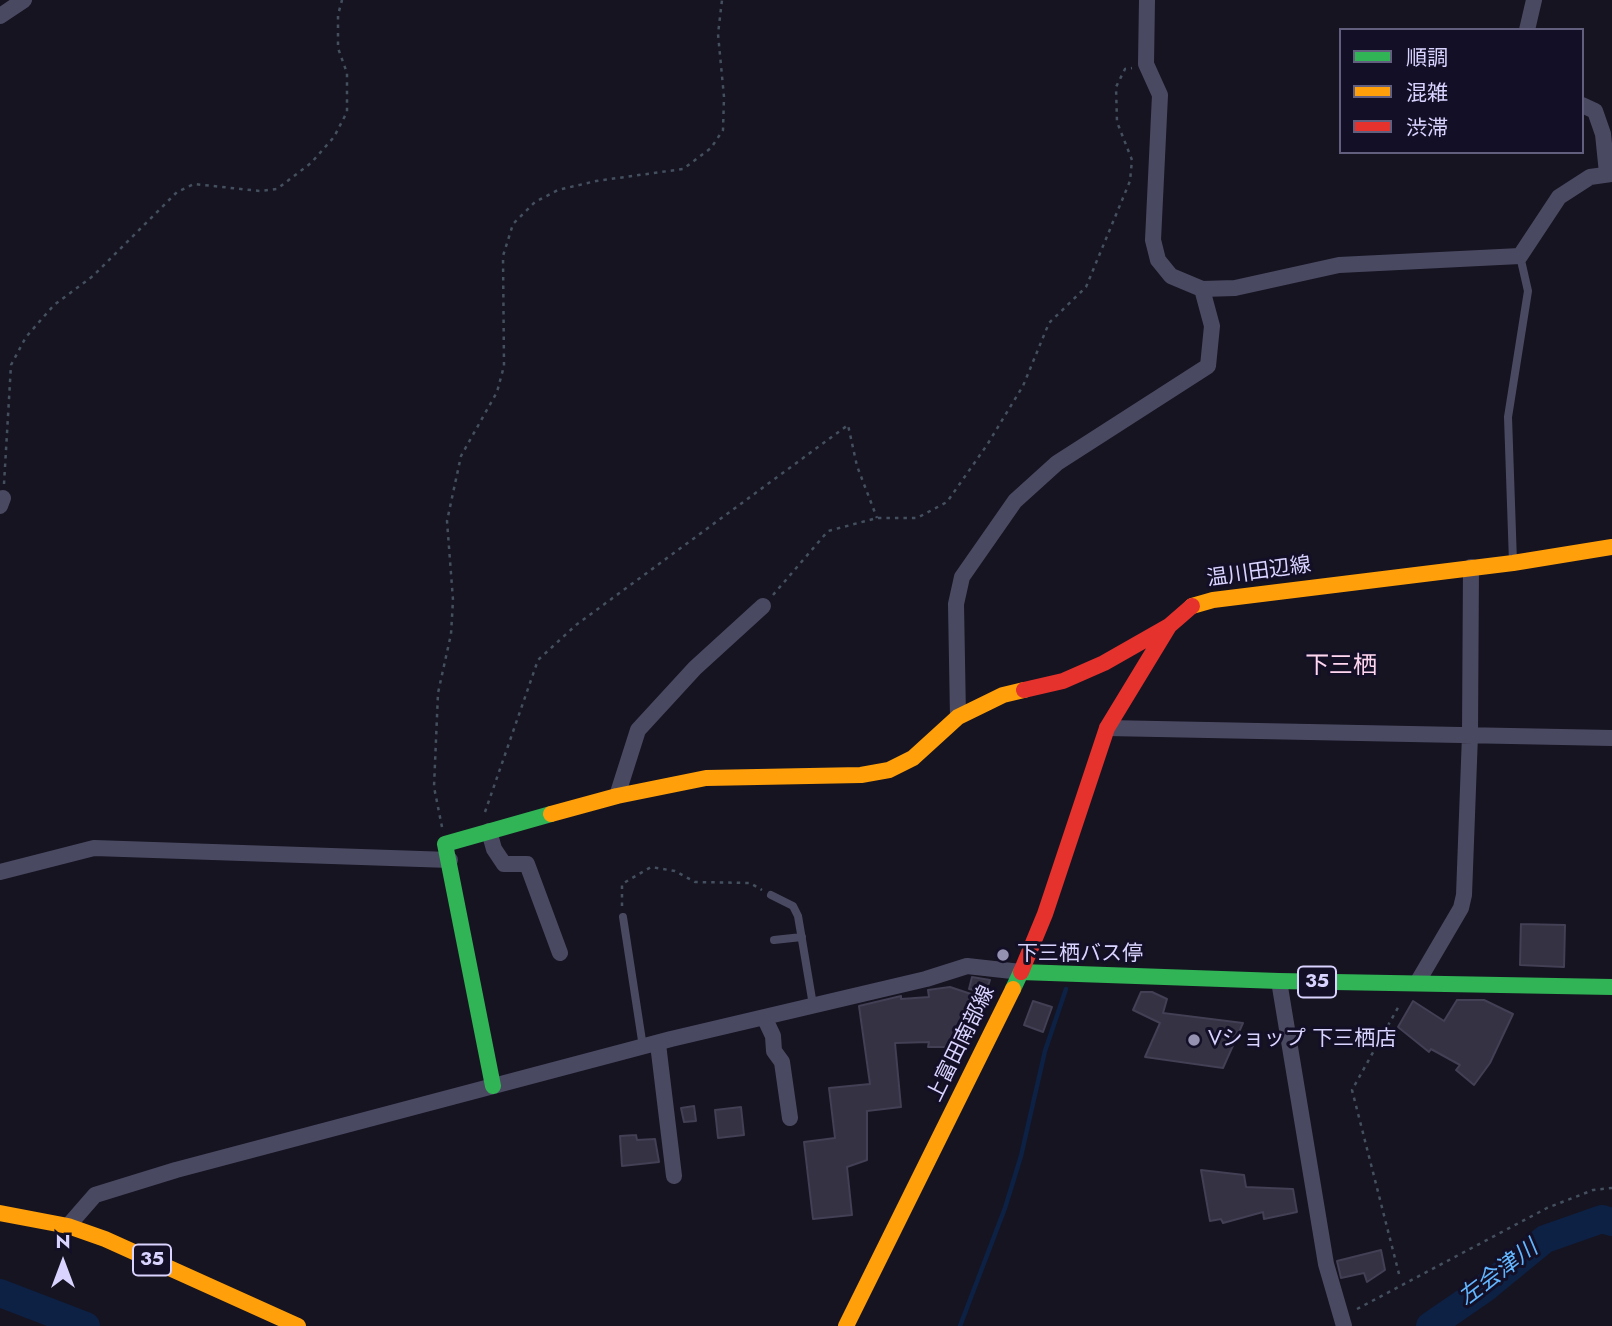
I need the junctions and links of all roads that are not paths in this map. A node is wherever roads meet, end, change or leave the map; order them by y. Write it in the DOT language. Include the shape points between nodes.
graph roads {
  1 [pos="24,0"];
  2 [pos="1147,0"];
  3 [pos="1534,0"];
  4 [pos="0,16"];
  5 [pos="1527,28"];
  6 [pos="1584,106"];
  7 [pos="1610,173"];
  8 [pos="1520,256"];
  9 [pos="1202,289"];
  10 [pos="1612,547"];
  11 [pos="1513,564"];
  12 [pos="1471,567"];
  13 [pos="763,606"];
  14 [pos="1169,626"];
  15 [pos="958,716"];
  16 [pos="1107,728"];
  17 [pos="1470,735"];
  18 [pos="1612,738"];
  19 [pos="617,796"];
  20 [pos="483,833"];
  21 [pos="450,860"];
  22 [pos="0,872"];
  23 [pos="771,895"];
  24 [pos="623,917"];
  25 [pos="802,937"];
  26 [pos="774,940"];
  27 [pos="560,953"];
  28 [pos="1021,972"];
  29 [pos="1279,981"];
  30 [pos="1414,983"];
  31 [pos="1612,987"];
  32 [pos="814,1008"];
  33 [pos="765,1019"];
  34 [pos="651,1045"];
  35 [pos="493,1086"];
  36 [pos="790,1118"];
  37 [pos="674,1176"];
  38 [pos="0,1213"];
  39 [pos="68,1226"];
  40 [pos="1343,1322"];
  41 [pos="298,1326"];
  42 [pos="846,1326"];
  1 -- 4 [label="street"];
  2 -- 9 [label="street" via="1146,64 1160,95 1153,240 1158,260 1171,276"];
  3 -- 5 [label="street"];
  6 -- 7 [label="street" via="1595,111 1604,134"];
  7 -- 8 [label="street" via="1590,177 1559,197"];
  8 -- 9 [label="street" via="1339,265 1235,288"];
  8 -- 11 [label="lane" via="1528,291 1508,417"];
  9 -- 15 [label="street" via="1212,326 1208,366 1056,463 1015,501 962,577 956,604"];
  10 -- 11 [label="main road, 温川田辺線"];
  11 -- 12 [label="main road, 温川田辺線"];
  12 -- 14 [label="main road, 温川田辺線" via="1213,600 1195,604"];
  12 -- 17 [label="street"];
  13 -- 19 [label="street" via="695,668 638,730"];
  14 -- 15 [label="main road" via="1063,681 1003,695"];
  14 -- 16 [label="main road, 温川田辺線"];
  15 -- 19 [label="main road" via="913,758 890,770 861,775 706,778"];
  16 -- 17 [label="street"];
  16 -- 28 [label="main road, 温川田辺線"];
  17 -- 18 [label="street"];
  17 -- 30 [label="street" via="1464,895 1461,908"];
  19 -- 20 [label="main road"];
  20 -- 21 [label="main road" via="445,844"];
  20 -- 27 [label="street" via="504,864 527,864"];
  21 -- 22 [label="street" via="94,848"];
  21 -- 35 [label="main road"];
  23 -- 25 [label="lane" via="793,906"];
  24 -- 34 [label="lane"];
  25 -- 26 [label="lane"];
  25 -- 32 [label="lane"];
  28 -- 29 [label="main road, 上富田南部線 / 35"];
  28 -- 32 [label="street" via="967,966"];
  28 -- 42 [label="main road, 上富田南部線"];
  29 -- 30 [label="main road, 上富田南部線 / 35"];
  29 -- 40 [label="street" via="1326,1264"];
  30 -- 31 [label="main road, 上富田南部線 / 35"];
  32 -- 33 [label="street"];
  33 -- 34 [label="street"];
  33 -- 36 [label="street" via="782,1062"];
  34 -- 35 [label="street"];
  34 -- 37 [label="street"];
  35 -- 39 [label="street" via="95,1195"];
  38 -- 39 [label="main road, 35"];
  39 -- 41 [label="main road, 35"];
}
